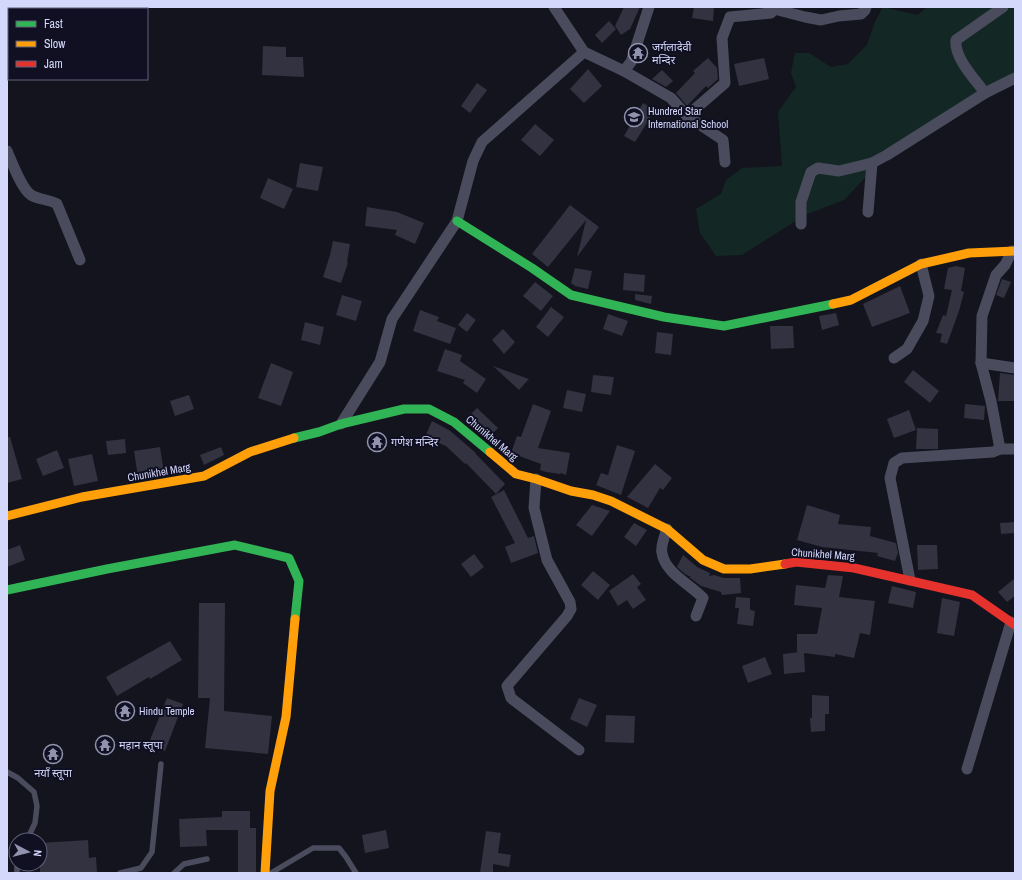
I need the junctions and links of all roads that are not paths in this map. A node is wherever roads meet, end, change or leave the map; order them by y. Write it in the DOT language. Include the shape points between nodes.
graph roads {
  1 [pos="554,7"];
  2 [pos="649,7"];
  3 [pos="866,7"];
  4 [pos="1003,7"];
  5 [pos="774,8"];
  6 [pos="584,52"];
  7 [pos="624,71"];
  8 [pos="1015,78"];
  9 [pos="985,93"];
  10 [pos="687,116"];
  11 [pos="7,151"];
  12 [pos="725,162"];
  13 [pos="872,163"];
  14 [pos="868,212"];
  15 [pos="457,221"];
  16 [pos="801,224"];
  17 [pos="1014,251"];
  18 [pos="80,260"];
  19 [pos="921,264"];
  20 [pos="894,358"];
  21 [pos="981,364"];
  22 [pos="1015,368"];
  23 [pos="341,424"];
  24 [pos="1000,449"];
  25 [pos="1015,449"];
  26 [pos="536,479"];
  27 [pos="7,516"];
  28 [pos="667,529"];
  29 [pos="910,580"];
  30 [pos="7,590"];
  31 [pos="696,616"];
  32 [pos="1013,623"];
  33 [pos="579,750"];
  34 [pos="161,764"];
  35 [pos="966,769"];
  36 [pos="7,772"];
  37 [pos="31,832"];
  38 [pos="207,859"];
  39 [pos="120,873"];
  40 [pos="176,873"];
  41 [pos="265,873"];
  42 [pos="271,873"];
  43 [pos="356,873"];
  1 -- 6 [label="street"];
  2 -- 7 [label="street" via="631,62"];
  3 -- 5 [label="street" via="861,14 821,20"];
  4 -- 9 [label="street" via="956,40 958,56"];
  5 -- 10 [label="street" via="771,13 730,18 722,38 725,83"];
  6 -- 7 [label="street"];
  6 -- 15 [label="street" via="482,142 472,161"];
  7 -- 10 [label="street" via="671,98"];
  8 -- 9 [label="street"];
  9 -- 13 [label="street"];
  10 -- 12 [label="street" via="723,140"];
  11 -- 18 [label="street" via="25,189 31,195 57,204"];
  13 -- 14 [label="street"];
  13 -- 16 [label="street" via="839,171 818,168 811,172 802,202"];
  15 -- 19 [label="street" via="571,295 664,317 724,326 851,300"];
  15 -- 23 [label="street" via="392,319 380,362"];
  17 -- 19 [label="street" via="969,253"];
  17 -- 21 [label="street" via="996,275 982,316"];
  19 -- 20 [label="street" via="929,296 922,321 907,350"];
  21 -- 22 [label="street"];
  21 -- 24 [label="street"];
  23 -- 26 [label="street, Chunikhel Marg" via="404,409 429,409 454,422 516,474"];
  23 -- 27 [label="street, Chunikhel Marg" via="250,452 204,476 82,497"];
  24 -- 25 [label="street"];
  24 -- 29 [label="street" via="993,452 902,458 894,463 890,478"];
  26 -- 28 [label="street, Chunikhel Marg" via="571,491 611,500"];
  26 -- 33 [label="street" via="534,508 547,560 570,602 571,609 506,686 512,698"];
  28 -- 29 [label="street, Chunikhel Marg" via="703,560 724,570 796,562 854,568"];
  28 -- 31 [label="street" via="661,552 669,569 703,598"];
  29 -- 32 [label="street, Chunikhel Marg" via="972,595"];
  30 -- 41 [label="street" via="235,545 289,558 299,581 286,717 270,791"];
  32 -- 35 [label="street"];
  34 -- 39 [label="lane" via="152,852 141,868"];
  36 -- 37 [label="lane" via="34,792 37,806 35,823"];
  38 -- 40 [label="lane" via="184,864"];
  42 -- 43 [label="lane" via="313,848 338,848"];
}
